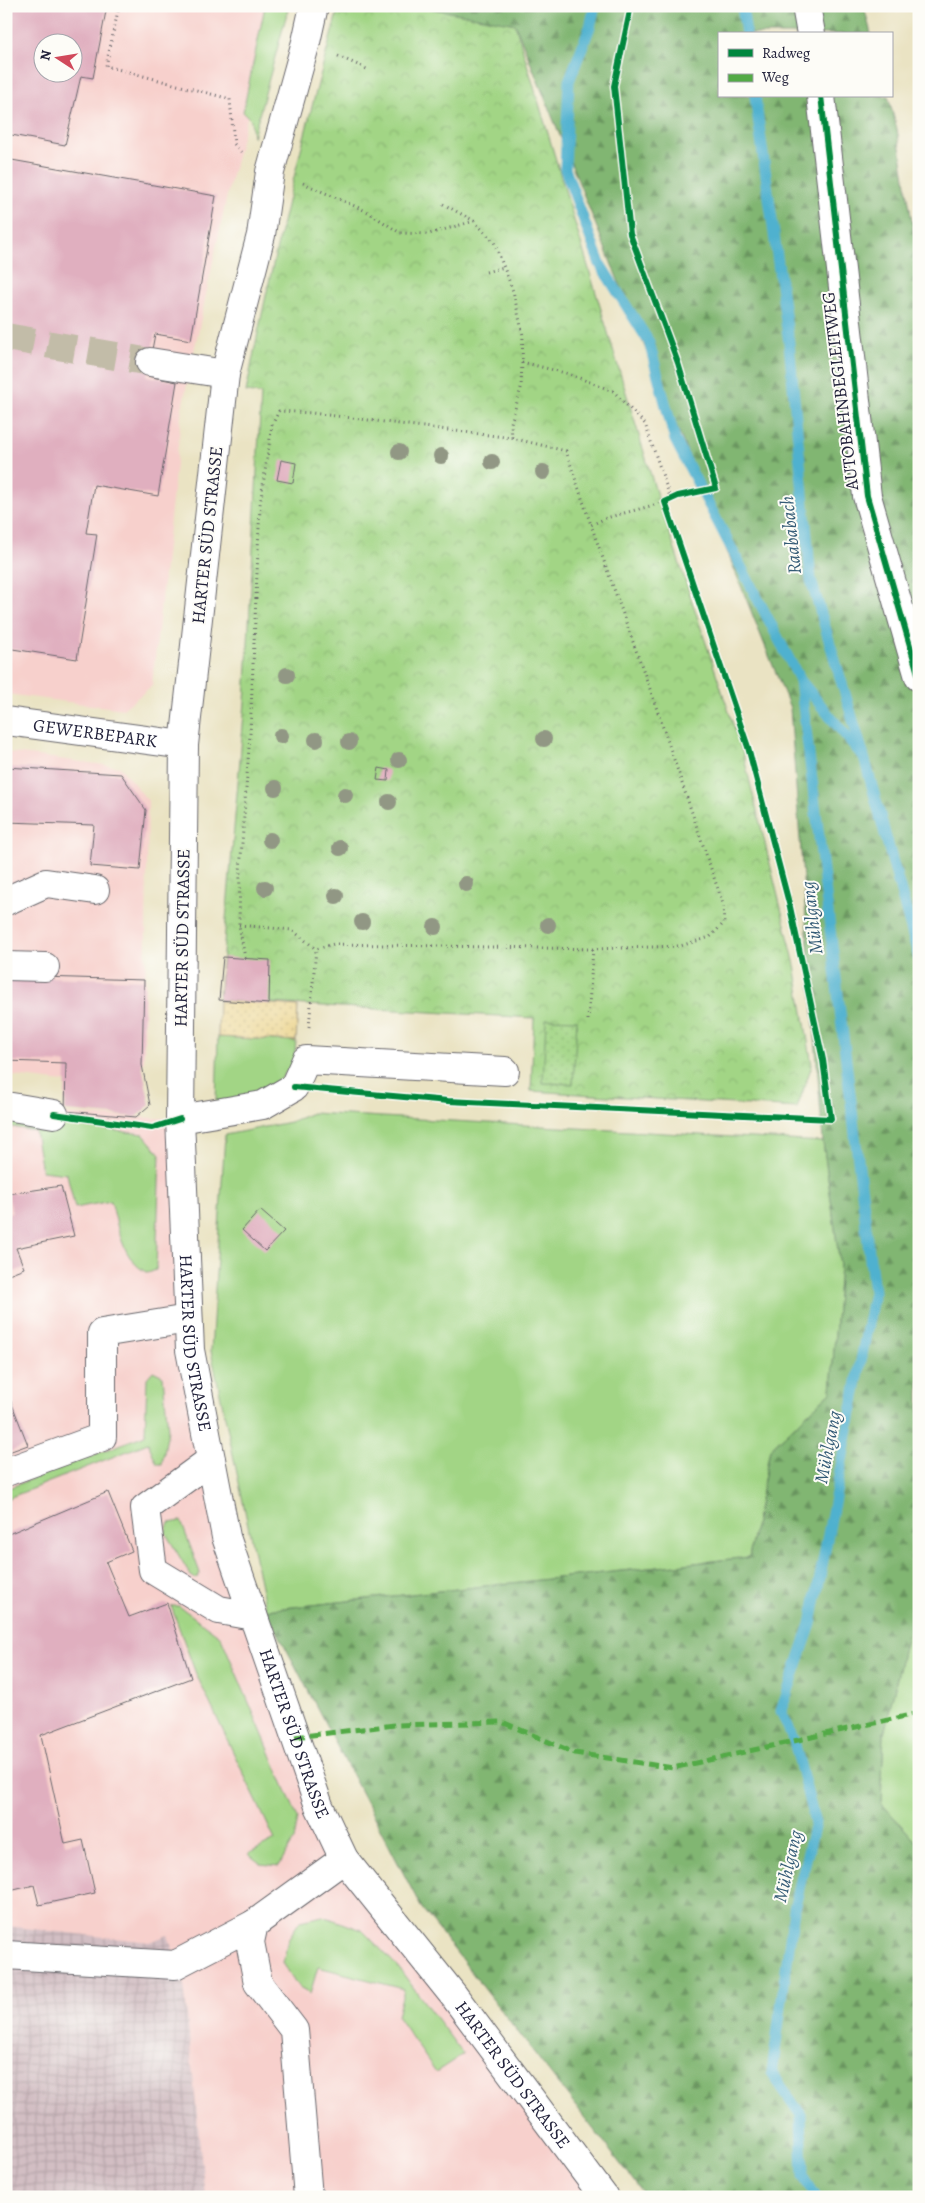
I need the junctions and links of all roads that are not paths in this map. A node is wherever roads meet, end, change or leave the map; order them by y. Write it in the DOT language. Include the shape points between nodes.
graph roads {
  1 [pos="314,6"];
  2 [pos="806,6"];
  3 [pos="811,32"];
  4 [pos="821,98"];
  5 [pos="150,362"];
  6 [pos="225,374"];
  7 [pos="919,677"];
  8 [pos="6,721"];
  9 [pos="184,745"];
  10 [pos="95,890"];
  11 [pos="6,901"];
  12 [pos="6,966"];
  13 [pos="45,967"];
  14 [pos="505,1072"];
  15 [pos="6,1106"];
  16 [pos="54,1114"];
  17 [pos="180,1119"];
  18 [pos="188,1319"];
  19 [pos="211,1460"];
  20 [pos="6,1472"];
  21 [pos="253,1616"];
  22 [pos="344,1859"];
  23 [pos="254,1924"];
  24 [pos="6,1955"];
  25 [pos="308,2197"];
  26 [pos="604,2197"];
  1 -- 6 [label="street, HARTER SÜD STRASSE" via="270,172 262,235"];
  2 -- 3 [label="street"];
  4 -- 7 [label="street, AUTOBAHNBEGLEITWEG" via="867,496"];
  5 -- 6 [label="street"];
  6 -- 9 [label="street, HARTER SÜD STRASSE"];
  8 -- 9 [label="street, GEWERBEPARK"];
  9 -- 17 [label="street, HARTER SÜD STRASSE"];
  10 -- 11 [label="street" via="46,883"];
  12 -- 13 [label="street"];
  14 -- 17 [label="street" via="306,1060 294,1087 263,1105"];
  15 -- 16 [label="street"];
  17 -- 18 [label="street, HARTER SÜD STRASSE"];
  18 -- 19 [label="street, HARTER SÜD STRASSE" via="190,1350"];
  18 -- 20 [label="street" via="102,1333 102,1437"];
  19 -- 21 [label="street, HARTER SÜD STRASSE" via="226,1537"];
  19 -- 21 [label="street" via="145,1508 153,1570 219,1610"];
  21 -- 22 [label="street, HARTER SÜD STRASSE" via="319,1806"];
  22 -- 23 [label="street"];
  22 -- 26 [label="street, HARTER SÜD STRASSE" via="454,1996"];
  23 -- 24 [label="street" via="174,1965"];
  23 -- 25 [label="street" via="250,1942 258,1983 294,2030"];
}
